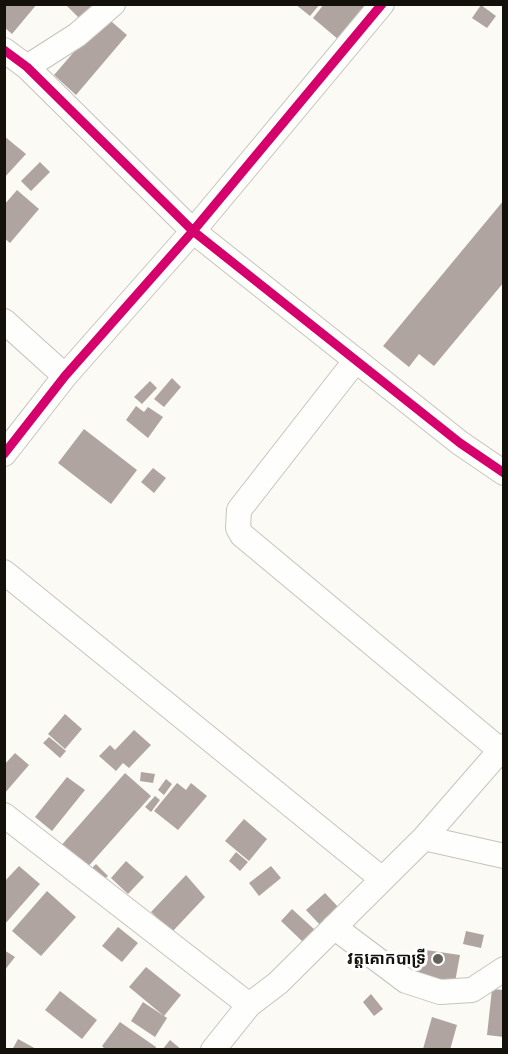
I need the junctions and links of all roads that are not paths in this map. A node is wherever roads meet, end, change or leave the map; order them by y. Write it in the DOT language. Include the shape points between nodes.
graph roads {
  1 [pos="113,4"];
  2 [pos="382,4"];
  3 [pos="4,50"];
  4 [pos="27,67"];
  5 [pos="193,231"];
  6 [pos="4,321"];
  7 [pos="356,360"];
  8 [pos="65,376"];
  9 [pos="4,454"];
  10 [pos="504,473"];
  11 [pos="4,572"];
  12 [pos="502,748"];
  13 [pos="4,815"];
  14 [pos="424,838"];
  15 [pos="504,856"];
  16 [pos="382,879"];
  17 [pos="334,927"];
  18 [pos="504,969"];
  19 [pos="249,1005"];
  20 [pos="213,1050"];
  1 -- 4 [label="street" via="77,35"];
  2 -- 5 [label="street"];
  3 -- 4 [label="street"];
  4 -- 5 [label="street"];
  5 -- 7 [label="street"];
  5 -- 8 [label="street"];
  6 -- 8 [label="street"];
  7 -- 10 [label="street"];
  7 -- 12 [label="street" via="239,510 238,528"];
  8 -- 9 [label="street"];
  11 -- 16 [label="street"];
  12 -- 14 [label="street"];
  13 -- 19 [label="street"];
  14 -- 15 [label="street"];
  14 -- 16 [label="street"];
  16 -- 17 [label="street"];
  17 -- 18 [label="street" via="406,981 440,992 472,990"];
  17 -- 19 [label="street" via="278,983"];
  19 -- 20 [label="street"];
}
